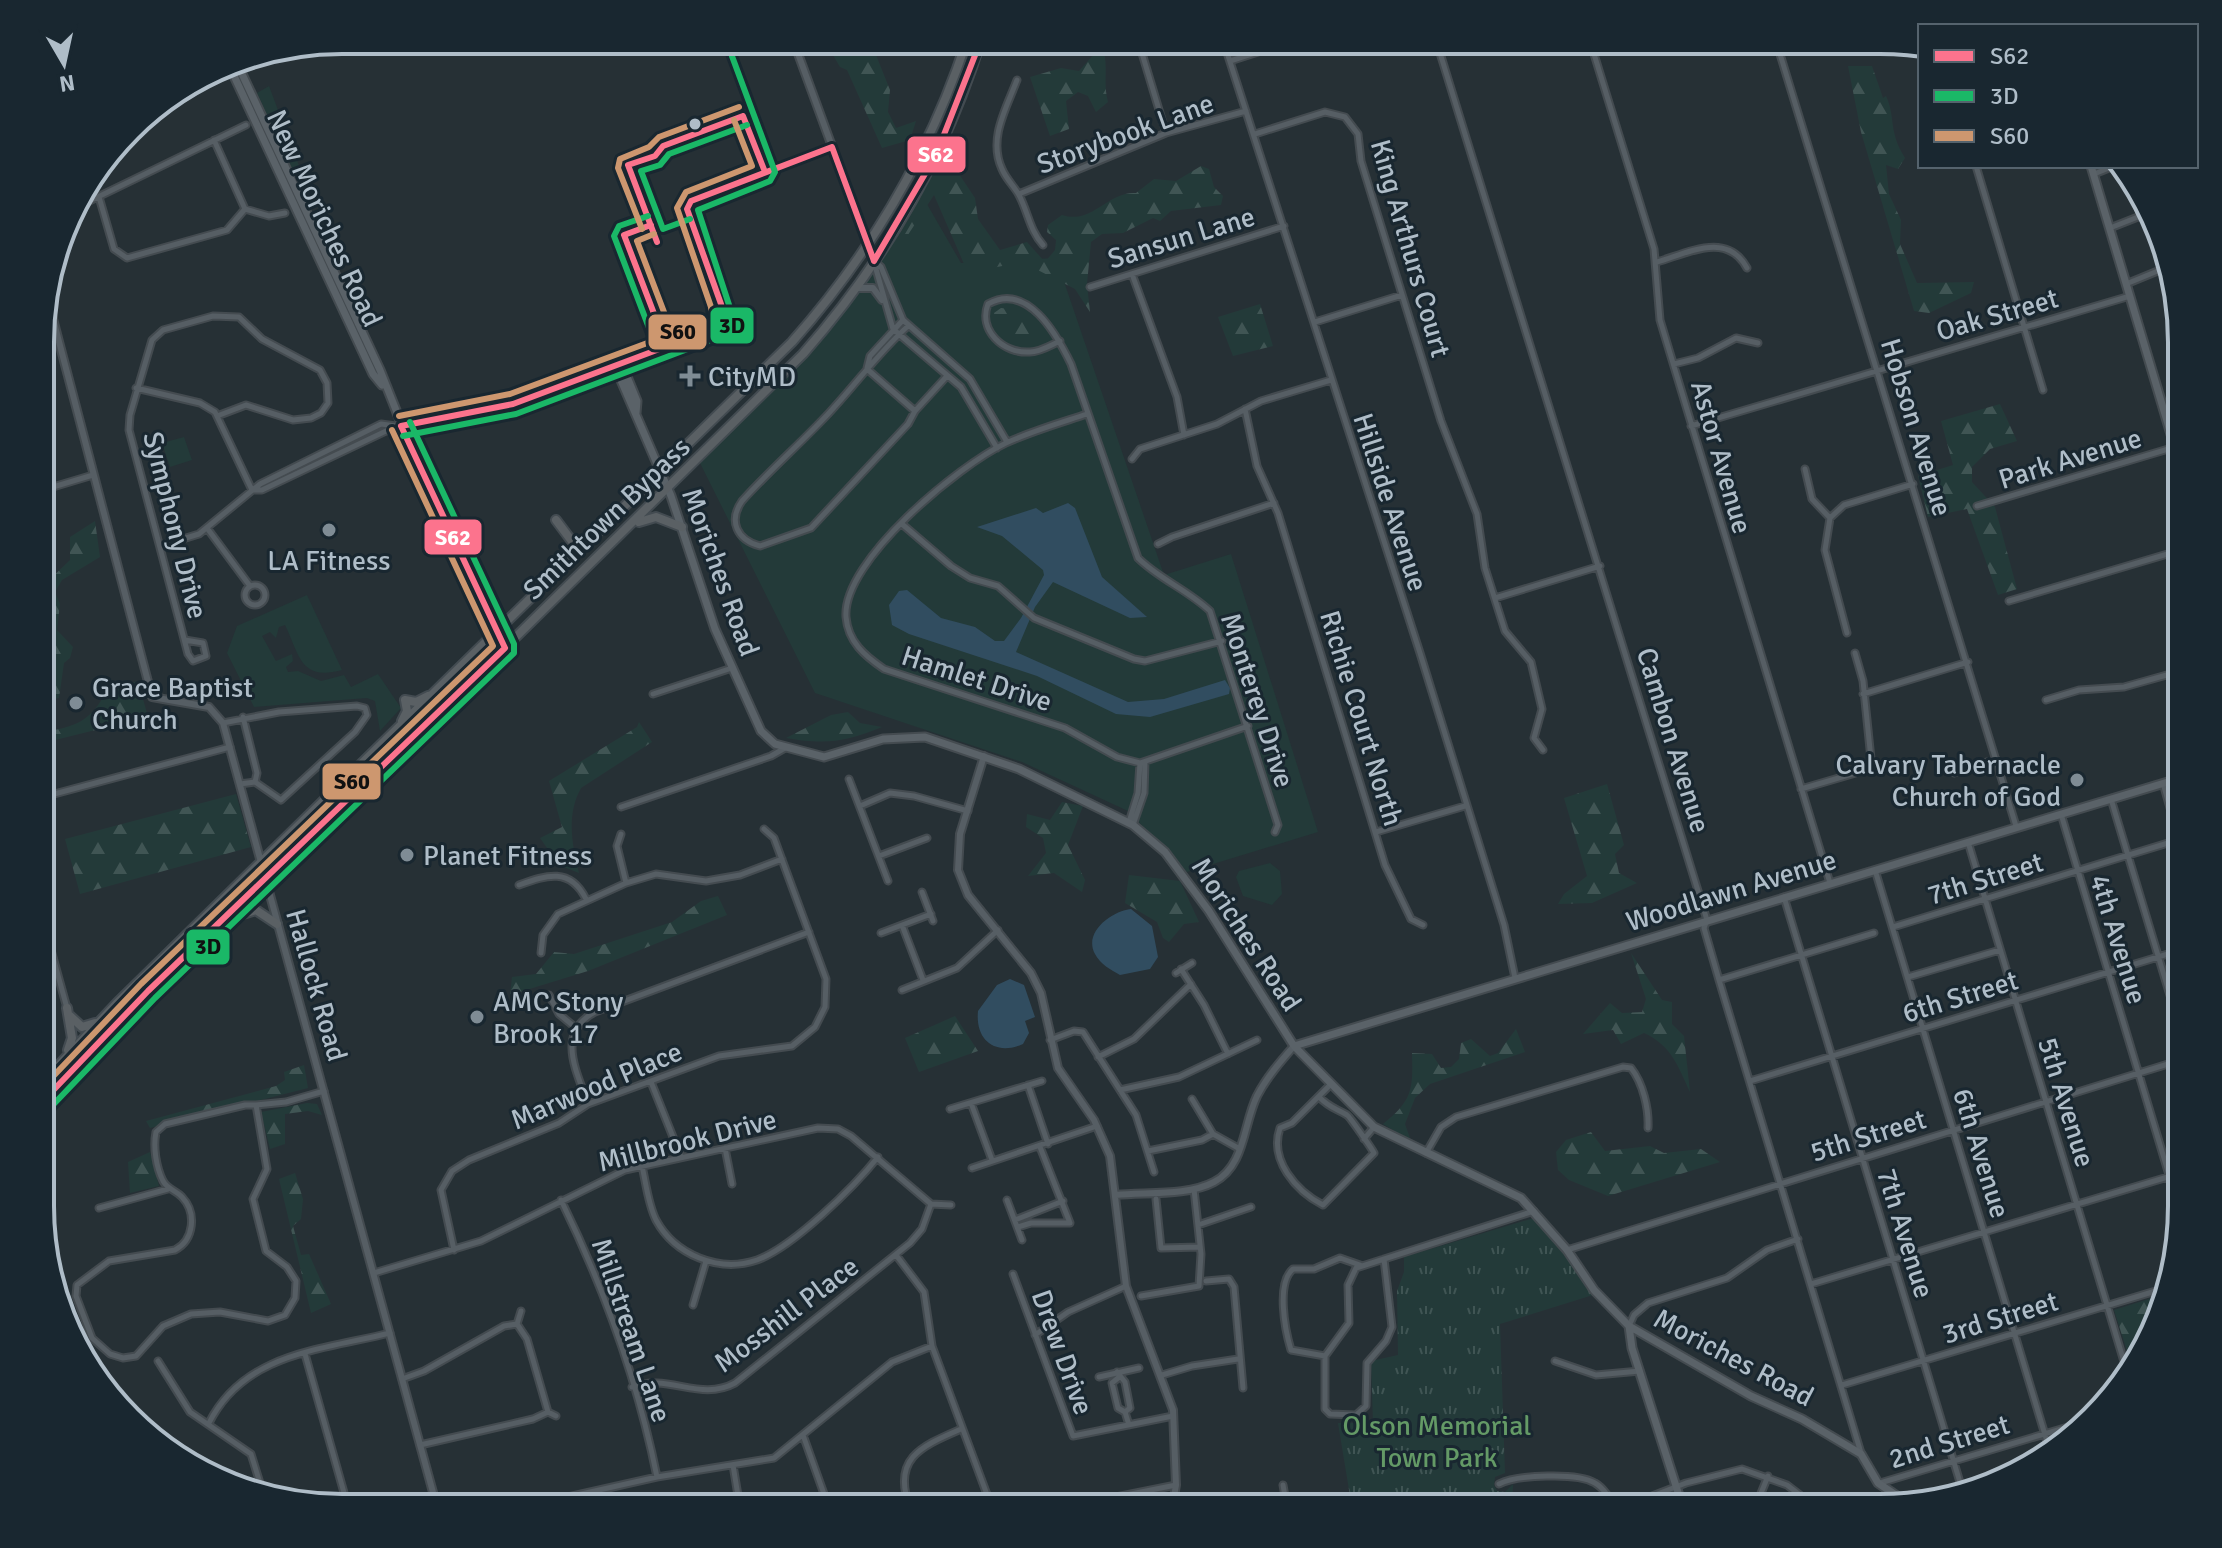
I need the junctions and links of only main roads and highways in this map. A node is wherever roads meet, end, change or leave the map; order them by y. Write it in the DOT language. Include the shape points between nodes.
graph roads {
  1 [pos="961,54"];
  2 [pos="975,54"];
  3 [pos="241,72"];
  4 [pos="234,75"];
  5 [pos="2092,170"];
  6 [pos="617,363"];
  7 [pos="386,390"];
  8 [pos="2168,424"];
  9 [pos="661,473"];
  10 [pos="668,489"];
  11 [pos="682,527"];
  12 [pos="622,533"];
  13 [pos="597,535"];
  14 [pos="566,565"];
  15 [pos="496,634"];
  16 [pos="505,648"];
  17 [pos="442,687"];
  18 [pos="390,737"];
  19 [pos="2168,782"];
  20 [pos="221,924"];
  21 [pos="277,924"];
  22 [pos="99,1022"];
  23 [pos="1294,1046"];
  24 [pos="64,1059"];
  25 [pos="54,1070"];
  26 [pos="54,1089"];
  27 [pos="1629,1326"];
  28 [pos="1893,1493"];
  29 [pos="1679,1494"];
  1 -- 9 [label="highway, Smithtown Bypass" via="926,142 868,245 792,342"];
  2 -- 10 [label="highway, Smithtown Bypass" via="932,163 856,288 797,361"];
  3 -- 7 [label="main road, New Moriches Road"];
  4 -- 7 [label="main road, New Moriches Road" via="373,374"];
  5 -- 8 [label="main road"];
  6 -- 9 [label="main road, Moriches Road"];
  7 -- 15 [label="main road, New Moriches Road"];
  9 -- 10 [label="main road, Moriches Road"];
  9 -- 13 [label="highway, Smithtown Bypass"];
  10 -- 11 [label="main road, Moriches Road"];
  10 -- 12 [label="highway, Smithtown Bypass"];
  11 -- 12 [label="highway" via="651,517"];
  11 -- 23 [label="main road, Moriches Road" via="715,629 761,731 785,748 824,757 913,736 984,756 1131,824 1165,852 1211,913"];
  12 -- 16 [label="highway, Smithtown Bypass"];
  13 -- 14 [label="highway, Smithtown Bypass"];
  13 -- 14 [label="highway" via="578,539 556,520 575,546"];
  14 -- 15 [label="highway, Smithtown Bypass"];
  15 -- 16 [label="main road, New Moriches Road"];
  15 -- 17 [label="highway, Smithtown Bypass"];
  16 -- 20 [label="highway, Smithtown Bypass"];
  17 -- 18 [label="highway, Smithtown Bypass"];
  17 -- 18 [label="highway" via="420,701 405,700 406,715"];
  18 -- 22 [label="highway, Smithtown Bypass"];
  19 -- 23 [label="main road, Woodlawn Avenue"];
  20 -- 21 [label="highway" via="254,909"];
  20 -- 26 [label="highway, Smithtown Bypass"];
  22 -- 24 [label="highway, Smithtown Bypass"];
  22 -- 24 [label="highway" via="79,1026 67,1008 72,1040"];
  23 -- 27 [label="main road, Moriches Road" via="1374,1127 1512,1192 1534,1211 1594,1290"];
  24 -- 25 [label="highway, Smithtown Bypass"];
  27 -- 28 [label="main road, Moriches Road" via="1861,1454 1878,1483"];
  27 -- 29 [label="main road"];
}
